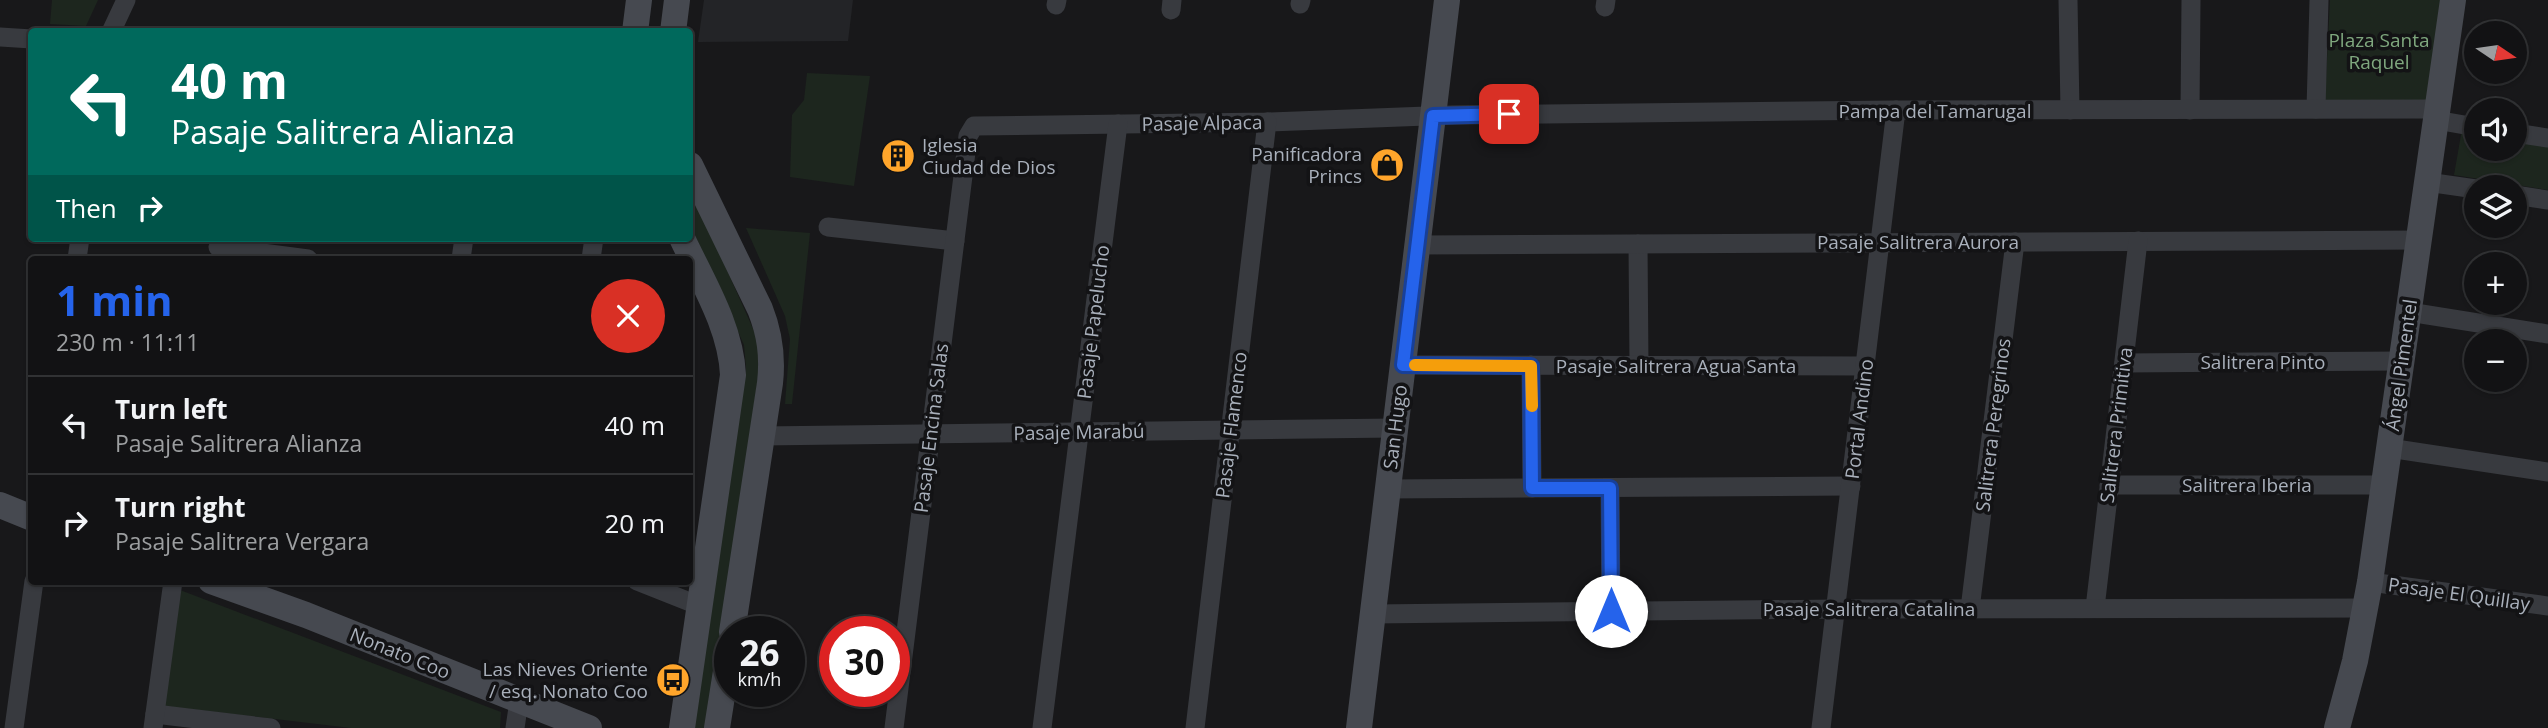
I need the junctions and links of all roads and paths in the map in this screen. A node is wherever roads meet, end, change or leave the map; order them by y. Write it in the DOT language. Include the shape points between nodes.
graph roads {
  1 [pos="126,0"];
  2 [pos="639,0"];
  3 [pos="677,0"];
  4 [pos="1447,0"];
  5 [pos="2068,0"];
  6 [pos="2191,0"];
  7 [pos="2319,0"];
  8 [pos="2453,0"];
  9 [pos="110,28"];
  10 [pos="636,28"];
  11 [pos="674,28"];
  12 [pos="0,37"];
  13 [pos="28,39"];
  14 [pos="2316,109"];
  15 [pos="1896,110"];
  16 [pos="2070,110"];
  17 [pos="2190,110"];
  18 [pos="2437,114"];
  19 [pos="1433,116"];
  20 [pos="1267,122"];
  21 [pos="2464,123"];
  22 [pos="1118,124"];
  23 [pos="971,128"];
  24 [pos="2527,134"];
  25 [pos="2548,138"];
  26 [pos="693,171"];
  27 [pos="2427,181"];
  28 [pos="2464,187"];
  29 [pos="2527,197"];
  30 [pos="2548,200"];
  31 [pos="828,227"];
  32 [pos="2419,240"];
  33 [pos="955,241"];
  34 [pos="2138,241"];
  35 [pos="1881,242"];
  36 [pos="2015,242"];
  37 [pos="1639,244"];
  38 [pos="1417,245"];
  39 [pos="218,248"];
  40 [pos="283,256"];
  41 [pos="693,262"];
  42 [pos="2409,312"];
  43 [pos="2548,334"];
  44 [pos="2402,361"];
  45 [pos="2124,363"];
  46 [pos="1403,365"];
  47 [pos="1531,366"];
  48 [pos="1639,366"];
  49 [pos="1865,366"];
  50 [pos="1395,428"];
  51 [pos="1230,430"];
  52 [pos="1079,432"];
  53 [pos="931,434"];
  54 [pos="762,436"];
  55 [pos="2389,448"];
  56 [pos="2548,472"];
  57 [pos="2109,485"];
  58 [pos="2384,485"];
  59 [pos="1851,486"];
  60 [pos="1532,488"];
  61 [pos="1610,488"];
  62 [pos="1388,489"];
  63 [pos="0,505"];
  64 [pos="28,516"];
  65 [pos="33,585"];
  66 [pos="172,585"];
  67 [pos="222,585"];
  68 [pos="647,585"];
  69 [pos="2368,595"];
  70 [pos="700,606"];
  71 [pos="2548,606"];
  72 [pos="2095,608"];
  73 [pos="1836,609"];
  74 [pos="1970,609"];
  75 [pos="1611,611"];
  76 [pos="1373,614"];
  77 [pos="734,616"];
  78 [pos="519,701"];
  79 [pos="720,707"];
  80 [pos="154,721"];
  81 [pos="14,728"];
  82 [pos="271,728"];
  83 [pos="515,728"];
  84 [pos="589,728"];
  85 [pos="682,728"];
  86 [pos="717,728"];
  87 [pos="894,728"];
  88 [pos="1042,728"];
  89 [pos="1195,728"];
  90 [pos="1359,728"];
  91 [pos="1821,728"];
  92 [pos="2337,728"];
  1 -- 9 [label="street"];
  2 -- 10 [label="street"];
  3 -- 11 [label="street"];
  4 -- 19 [label="street, San Hugo"];
  5 -- 16 [label="street"];
  6 -- 17 [label="street"];
  7 -- 14 [label="street"];
  8 -- 18 [label="street, Ángel Pimentel"];
  12 -- 13 [label="street"];
  14 -- 17 [label="street, Pampa del Tamarugal"];
  14 -- 18 [label="street, Pampa del Tamarugal"];
  15 -- 16 [label="street, Pampa del Tamarugal"];
  15 -- 19 [label="street, Pampa del Tamarugal"];
  15 -- 35 [label="street, Portal Andino"];
  16 -- 17 [label="street, Pampa del Tamarugal"];
  18 -- 21 [label="street, Pampa del Tamarugal"];
  18 -- 27 [label="street, Ángel Pimentel"];
  19 -- 20 [label="street, Pasaje Alpaca"];
  19 -- 38 [label="street, San Hugo"];
  20 -- 22 [label="street, Pasaje Alpaca"];
  20 -- 51 [label="street, Pasaje Flamenco"];
  22 -- 23 [label="street, Pasaje Alpaca"];
  22 -- 52 [label="street, Pasaje Papelucho"];
  23 -- 33 [label="street, Pasaje Encina Salas"];
  24 -- 25 [label="street"];
  26 -- 54 [label="street" via="771,343 772,370"];
  27 -- 28 [label="street"];
  27 -- 32 [label="street, Ángel Pimentel"];
  29 -- 30 [label="street"];
  31 -- 33 [label="street"];
  32 -- 34 [label="street, Pasaje Salitrera Aurora"];
  32 -- 42 [label="street, Ángel Pimentel"];
  33 -- 53 [label="street, Pasaje Encina Salas"];
  34 -- 36 [label="street, Pasaje Salitrera Aurora"];
  34 -- 45 [label="street, Salitrera Primitiva"];
  35 -- 36 [label="street, Pasaje Salitrera Aurora"];
  35 -- 37 [label="street, Pasaje Salitrera Aurora"];
  35 -- 49 [label="street, Portal Andino"];
  36 -- 74 [label="street, Salitrera Peregrinos"];
  37 -- 38 [label="street, Pasaje Salitrera Aurora"];
  37 -- 48 [label="street"];
  38 -- 46 [label="street, San Hugo"];
  39 -- 40 [label="street"];
  41 -- 70 [label="street" via="724,329 732,361 732,390"];
  42 -- 43 [label="street"];
  42 -- 44 [label="street, Ángel Pimentel"];
  44 -- 45 [label="street, Salitrera Pinto"];
  44 -- 55 [label="street, Ángel Pimentel"];
  45 -- 57 [label="street, Salitrera Primitiva"];
  46 -- 47 [label="street, Pasaje Salitrera Agua Santa"];
  46 -- 50 [label="street, San Hugo"];
  47 -- 48 [label="street, Pasaje Salitrera Agua Santa"];
  47 -- 60 [label="street"];
  48 -- 49 [label="street, Pasaje Salitrera Agua Santa"];
  49 -- 59 [label="street, Portal Andino"];
  50 -- 51 [label="street, Pasaje Marabú"];
  50 -- 62 [label="street, San Hugo"];
  51 -- 52 [label="street, Pasaje Marabú"];
  51 -- 89 [label="street, Pasaje Flamenco"];
  52 -- 53 [label="street, Pasaje Marabú"];
  52 -- 88 [label="street, Pasaje Papelucho"];
  53 -- 54 [label="street, Pasaje Marabú"];
  53 -- 87 [label="street, Pasaje Encina Salas"];
  54 -- 77 [label="street"];
  55 -- 56 [label="street"];
  55 -- 58 [label="street, Ángel Pimentel"];
  57 -- 58 [label="street, Salitrera Iberia"];
  57 -- 72 [label="street, Salitrera Primitiva"];
  58 -- 69 [label="street, Ángel Pimentel"];
  59 -- 61 [label="street"];
  59 -- 73 [label="street, Portal Andino"];
  60 -- 61 [label="street"];
  60 -- 62 [label="street"];
  61 -- 75 [label="street"];
  62 -- 76 [label="street, San Hugo"];
  63 -- 64 [label="street"];
  65 -- 81 [label="street"];
  66 -- 80 [label="street"];
  67 -- 78 [label="street, Nonato Coo"];
  68 -- 70 [label="street"];
  69 -- 71 [label="street, Pasaje El Quillay"];
  69 -- 72 [label="street, Pasaje Salitrera Catalina"];
  69 -- 92 [label="street, Ángel Pimentel"];
  70 -- 85 [label="street"];
  72 -- 74 [label="street, Pasaje Salitrera Catalina"];
  73 -- 74 [label="street, Pasaje Salitrera Catalina"];
  73 -- 75 [label="street, Pasaje Salitrera Catalina"];
  73 -- 91 [label="street, Portal Andino"];
  75 -- 76 [label="street, Pasaje Salitrera Catalina"];
  76 -- 90 [label="street, San Hugo"];
  78 -- 83 [label="street"];
  78 -- 84 [label="street, Nonato Coo"];
  79 -- 86 [label="street"];
  80 -- 82 [label="street"];
}
